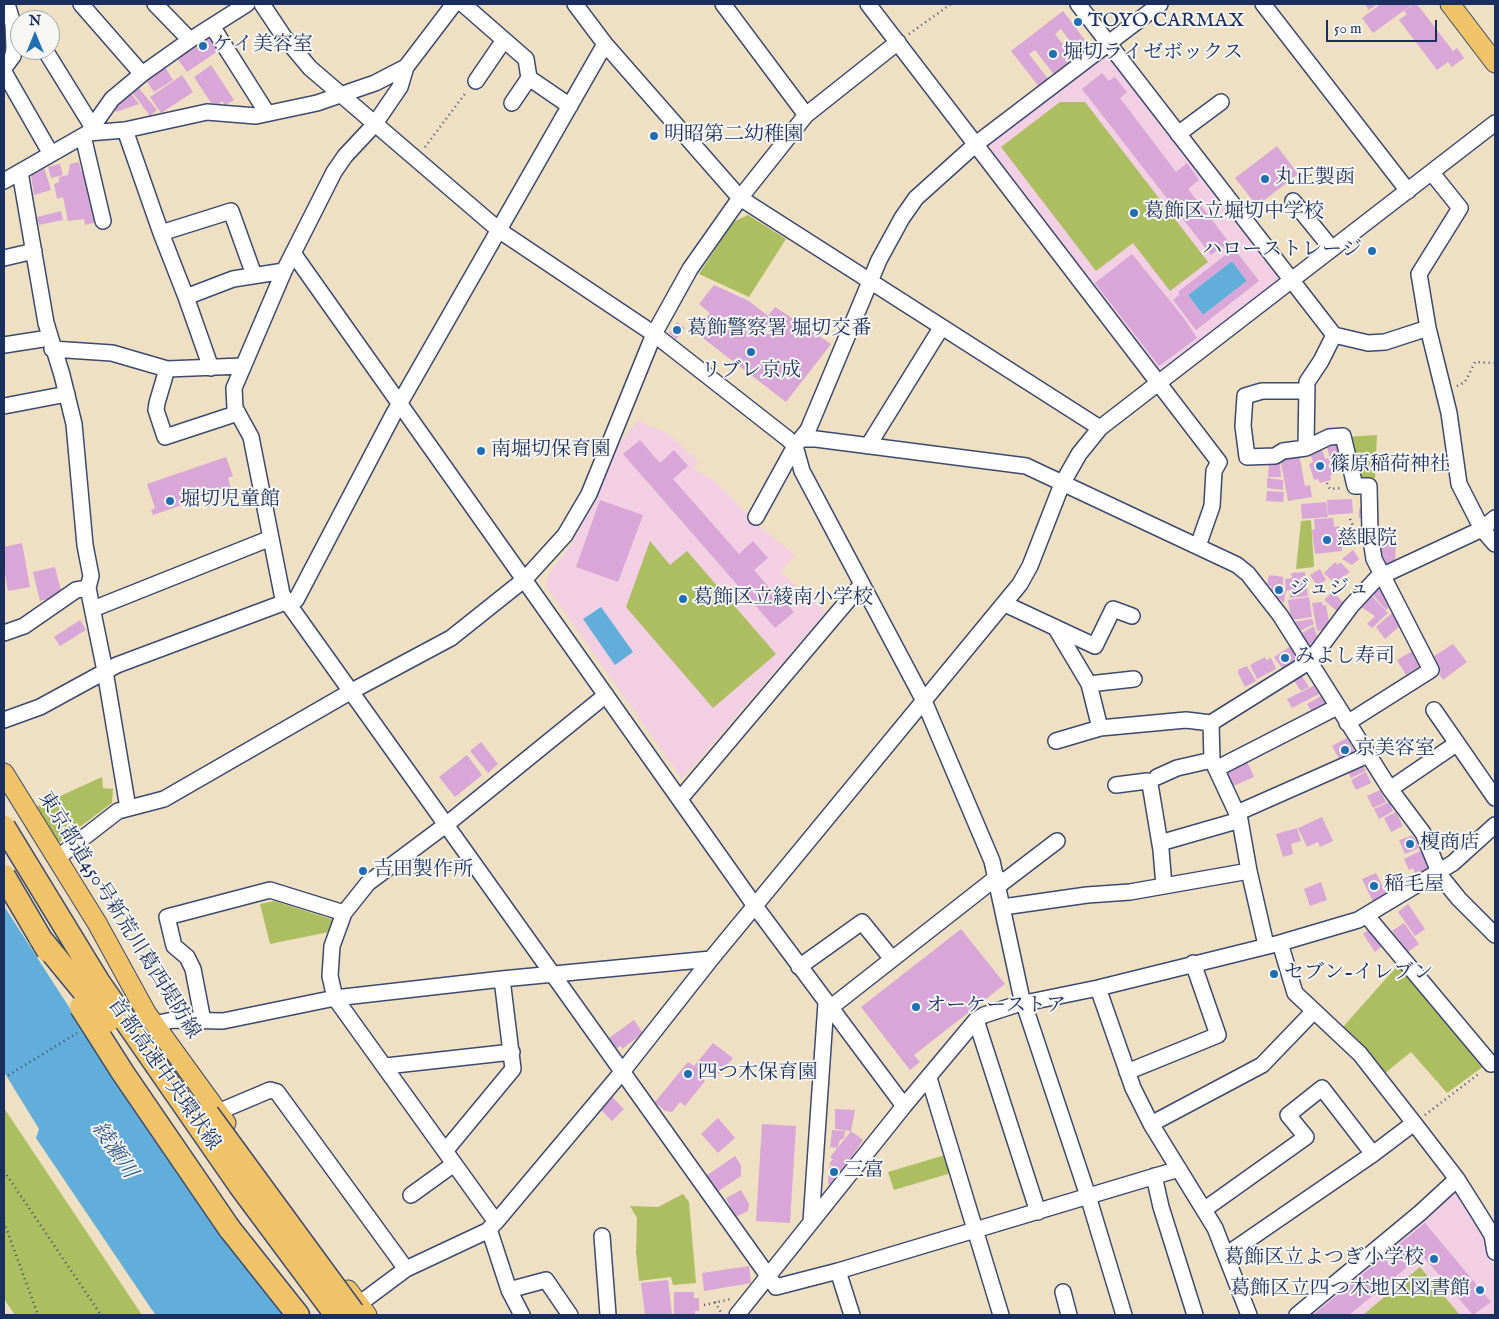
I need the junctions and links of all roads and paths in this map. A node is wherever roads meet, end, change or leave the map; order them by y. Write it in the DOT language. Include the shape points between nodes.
graph roads {
  1 [pos="8,4"];
  2 [pos="81,4"];
  3 [pos="155,4"];
  4 [pos="247,4"];
  5 [pos="262,4"];
  6 [pos="454,4"];
  7 [pos="463,4"];
  8 [pos="575,4"];
  9 [pos="723,4"];
  10 [pos="868,4"];
  11 [pos="951,4"];
  12 [pos="1078,4"];
  13 [pos="1160,4"];
  14 [pos="1263,4"];
  15 [pos="1450,4"];
  16 [pos="10,17"];
  17 [pos="212,26"];
  18 [pos="190,40"];
  19 [pos="504,40"];
  20 [pos="898,42"];
  21 [pos="1108,43"];
  22 [pos="605,44"];
  23 [pos="50,60"];
  24 [pos="1495,64"];
  25 [pos="406,67"];
  26 [pos="4,70"];
  27 [pos="142,74"];
  28 [pos="529,78"];
  29 [pos="476,81"];
  30 [pos="341,95"];
  31 [pos="1221,102"];
  32 [pos="512,103"];
  33 [pos="570,106"];
  34 [pos="267,113"];
  35 [pos="806,115"];
  36 [pos="1495,123"];
  37 [pos="374,125"];
  38 [pos="125,130"];
  39 [pos="88,132"];
  40 [pos="1178,134"];
  41 [pos="976,144"];
  42 [pos="51,154"];
  43 [pos="415,160"];
  44 [pos="20,172"];
  45 [pos="1432,173"];
  46 [pos="4,181"];
  47 [pos="1408,191"];
  48 [pos="740,198"];
  49 [pos="1293,201"];
  50 [pos="104,221"];
  51 [pos="500,231"];
  52 [pos="160,233"];
  53 [pos="1332,249"];
  54 [pos="34,250"];
  55 [pos="293,253"];
  56 [pos="4,258"];
  57 [pos="284,271"];
  58 [pos="254,275"];
  59 [pos="1291,280"];
  60 [pos="869,282"];
  61 [pos="186,297"];
  62 [pos="941,328"];
  63 [pos="1428,328"];
  64 [pos="654,334"];
  65 [pos="1334,335"];
  66 [pos="51,343"];
  67 [pos="4,345"];
  68 [pos="1495,363"];
  69 [pos="242,366"];
  70 [pos="211,368"];
  71 [pos="167,369"];
  72 [pos="1159,382"];
  73 [pos="1307,390"];
  74 [pos="1444,390"];
  75 [pos="67,394"];
  76 [pos="400,403"];
  77 [pos="4,406"];
  78 [pos="238,413"];
  79 [pos="1100,428"];
  80 [pos="798,443"];
  81 [pos="868,446"];
  82 [pos="1306,448"];
  83 [pos="1062,484"];
  84 [pos="756,517"];
  85 [pos="1495,518"];
  86 [pos="1482,529"];
  87 [pos="271,538"];
  88 [pos="1347,539"];
  89 [pos="1360,539"];
  90 [pos="1495,544"];
  91 [pos="1198,546"];
  92 [pos="1381,577"];
  93 [pos="525,579"];
  94 [pos="862,585"];
  95 [pos="88,588"];
  96 [pos="287,602"];
  97 [pos="1005,604"];
  98 [pos="93,608"];
  99 [pos="1132,616"];
  100 [pos="1055,627"];
  101 [pos="4,633"];
  102 [pos="1310,660"];
  103 [pos="106,671"];
  104 [pos="1134,679"];
  105 [pos="1089,684"];
  106 [pos="350,692"];
  107 [pos="606,695"];
  108 [pos="924,701"];
  109 [pos="1337,707"];
  110 [pos="1434,710"];
  111 [pos="4,720"];
  112 [pos="1211,723"];
  113 [pos="1347,723"];
  114 [pos="1100,728"];
  115 [pos="1056,741"];
  116 [pos="1456,744"];
  117 [pos="1368,756"];
  118 [pos="1214,765"];
  119 [pos="4,773"];
  120 [pos="1157,777"];
  121 [pos="1116,785"];
  122 [pos="1390,790"];
  123 [pos="1495,798"];
  124 [pos="680,799"];
  125 [pos="128,808"];
  126 [pos="1238,817"];
  127 [pos="447,824"];
  128 [pos="1493,833"];
  129 [pos="9,835"];
  130 [pos="1057,841"];
  131 [pos="1160,843"];
  132 [pos="56,859"];
  133 [pos="1249,871"];
  134 [pos="1439,873"];
  135 [pos="4,876"];
  136 [pos="998,882"];
  137 [pos="1164,886"];
  138 [pos="755,906"];
  139 [pos="1003,907"];
  140 [pos="344,913"];
  141 [pos="1367,916"];
  142 [pos="1495,935"];
  143 [pos="40,938"];
  144 [pos="1273,944"];
  145 [pos="711,959"];
  146 [pos="892,959"];
  147 [pos="1193,962"];
  148 [pos="799,967"];
  149 [pos="551,974"];
  150 [pos="502,979"];
  151 [pos="1098,988"];
  152 [pos="335,998"];
  153 [pos="1026,1003"];
  154 [pos="828,1006"];
  155 [pos="1314,1011"];
  156 [pos="976,1020"];
  157 [pos="203,1021"];
  158 [pos="154,1024"];
  159 [pos="78,1033"];
  160 [pos="512,1052"];
  161 [pos="1493,1063"];
  162 [pos="386,1066"];
  163 [pos="622,1072"];
  164 [pos="1127,1072"];
  165 [pos="4,1078"];
  166 [pos="929,1078"];
  167 [pos="904,1106"];
  168 [pos="218,1112"];
  169 [pos="1414,1123"];
  170 [pos="1151,1124"];
  171 [pos="446,1150"];
  172 [pos="1373,1154"];
  173 [pos="454,1164"];
  174 [pos="1177,1169"];
  175 [pos="4,1171"];
  176 [pos="1154,1176"];
  177 [pos="1457,1179"];
  178 [pos="263,1180"];
  179 [pos="411,1195"];
  180 [pos="1088,1196"];
  181 [pos="1205,1209"];
  182 [pos="1038,1212"];
  183 [pos="4,1222"];
  184 [pos="811,1222"];
  185 [pos="492,1226"];
  186 [pos="975,1230"];
  187 [pos="602,1236"];
  188 [pos="1495,1249"];
  189 [pos="1226,1255"];
  190 [pos="406,1269"];
  191 [pos="838,1271"];
  192 [pos="767,1278"];
  193 [pos="509,1290"];
  194 [pos="1063,1292"];
  195 [pos="735,1298"];
  196 [pos="715,1302"];
  197 [pos="704,1304"];
  198 [pos="360,1311"];
  199 [pos="38,1315"];
  200 [pos="100,1315"];
  201 [pos="298,1315"];
  202 [pos="317,1315"];
  203 [pos="328,1315"];
  204 [pos="336,1315"];
  205 [pos="522,1315"];
  206 [pos="570,1315"];
  207 [pos="608,1315"];
  208 [pos="722,1315"];
  209 [pos="737,1315"];
  210 [pos="852,1315"];
  211 [pos="1001,1315"];
  212 [pos="1070,1315"];
  213 [pos="1124,1315"];
  214 [pos="1195,1315"];
  215 [pos="1249,1315"];
  216 [pos="1297,1315"];
  1 -- 16 [label="street"];
  2 -- 27 [label="street"];
  3 -- 18 [label="street"];
  4 -- 17 [label="street"];
  5 -- 30 [label="street" via="305,62"];
  6 -- 25 [label="street"];
  7 -- 19 [label="street"];
  8 -- 22 [label="street"];
  9 -- 35 [label="street"];
  10 -- 20 [label="street"];
  11 -- 20 [label="path"];
  12 -- 21 [label="street"];
  13 -- 21 [label="street"];
  14 -- 47 [label="street"];
  15 -- 24 [label="main road"];
  17 -- 18 [label="street"];
  17 -- 34 [label="street"];
  18 -- 27 [label="street"];
  19 -- 28 [label="street" via="526,59"];
  19 -- 29 [label="street"];
  20 -- 35 [label="street"];
  20 -- 41 [label="street"];
  21 -- 40 [label="street"];
  21 -- 41 [label="street"];
  22 -- 33 [label="street"];
  22 -- 48 [label="street"];
  23 -- 39 [label="street"];
  25 -- 30 [label="street"];
  25 -- 37 [label="street" via="400,86"];
  26 -- 42 [label="street"];
  27 -- 39 [label="street" via="112,99"];
  28 -- 32 [label="street"];
  28 -- 33 [label="street"];
  29 -- 43 [label="path"];
  30 -- 34 [label="street"];
  30 -- 37 [label="street"];
  31 -- 40 [label="street"];
  33 -- 51 [label="street"];
  34 -- 38 [label="street" via="256,116 207,112"];
  35 -- 48 [label="street"];
  36 -- 45 [label="street"];
  37 -- 43 [label="street"];
  37 -- 55 [label="street" via="334,172"];
  38 -- 39 [label="street"];
  38 -- 52 [label="street"];
  39 -- 42 [label="street"];
  39 -- 50 [label="street"];
  40 -- 59 [label="street"];
  41 -- 60 [label="street" via="916,198 890,238"];
  41 -- 72 [label="street"];
  42 -- 44 [label="street"];
  43 -- 51 [label="street"];
  44 -- 46 [label="street"];
  44 -- 54 [label="street"];
  45 -- 47 [label="street"];
  45 -- 63 [label="street" via="1460,208 1419,274"];
  47 -- 53 [label="street"];
  48 -- 60 [label="street"];
  48 -- 64 [label="street" via="690,269"];
  49 -- 53 [label="street"];
  51 -- 64 [label="street"];
  51 -- 76 [label="street"];
  52 -- 58 [label="street" via="231,211"];
  52 -- 61 [label="street"];
  53 -- 59 [label="street"];
  54 -- 56 [label="street"];
  54 -- 66 [label="street"];
  55 -- 57 [label="street"];
  55 -- 76 [label="street"];
  57 -- 58 [label="street"];
  57 -- 69 [label="street"];
  58 -- 61 [label="street" via="233,279"];
  59 -- 65 [label="street"];
  59 -- 72 [label="street"];
  60 -- 62 [label="street"];
  60 -- 80 [label="street"];
  61 -- 70 [label="street"];
  62 -- 79 [label="street"];
  62 -- 81 [label="street"];
  63 -- 65 [label="street" via="1385,342 1368,343"];
  63 -- 74 [label="street"];
  64 -- 80 [label="street" via="788,439"];
  64 -- 93 [label="street" via="589,494 565,535"];
  65 -- 73 [label="street" via="1307,382"];
  66 -- 67 [label="street"];
  66 -- 71 [label="street" via="112,353"];
  66 -- 75 [label="street"];
  68 -- 74 [label="path" via="1475,362 1465,382"];
  69 -- 70 [label="street"];
  69 -- 78 [label="street" via="234,388"];
  70 -- 71 [label="street"];
  71 -- 78 [label="street" via="156,410 164,437"];
  72 -- 79 [label="street"];
  72 -- 91 [label="street" via="1219,462 1214,471 1212,506"];
  73 -- 82 [label="street"];
  73 -- 82 [label="street" via="1262,390 1245,396 1243,426 1247,457 1274,456 1283,451"];
  74 -- 86 [label="street" via="1459,484"];
  75 -- 77 [label="street"];
  75 -- 95 [label="street" via="74,424 85,545 91,576"];
  76 -- 93 [label="street"];
  76 -- 96 [label="street" via="296,600"];
  78 -- 87 [label="street" via="251,437"];
  79 -- 83 [label="street" via="1079,454"];
  80 -- 81 [label="street"];
  80 -- 84 [label="street"];
  80 -- 94 [label="street" via="802,471"];
  81 -- 83 [label="street" via="1026,466"];
  82 -- 92 [label="street" via="1329,437 1343,436 1355,486 1370,486 1370,533"];
  83 -- 91 [label="street"];
  83 -- 97 [label="street" via="1030,566"];
  85 -- 86 [label="street"];
  86 -- 90 [label="street"];
  86 -- 92 [label="street"];
  87 -- 96 [label="street" via="282,594"];
  87 -- 98 [label="street"];
  88 -- 89 [label="path"];
  91 -- 102 [label="street" via="1248,574"];
  92 -- 102 [label="street" via="1351,606"];
  92 -- 113 [label="street" via="1431,670"];
  93 -- 106 [label="street" via="451,638"];
  93 -- 107 [label="street"];
  94 -- 108 [label="street"];
  94 -- 124 [label="street"];
  95 -- 98 [label="street"];
  95 -- 101 [label="street" via="76,590 24,626"];
  96 -- 103 [label="street"];
  96 -- 106 [label="street"];
  97 -- 100 [label="street"];
  97 -- 108 [label="street"];
  98 -- 103 [label="street"];
  99 -- 100 [label="street" via="1113,609 1095,646"];
  100 -- 105 [label="street"];
  102 -- 109 [label="street"];
  102 -- 112 [label="street"];
  103 -- 111 [label="street" via="40,707"];
  103 -- 125 [label="street"];
  104 -- 105 [label="street"];
  105 -- 114 [label="street"];
  106 -- 125 [label="street" via="164,799"];
  106 -- 127 [label="street"];
  107 -- 124 [label="street"];
  107 -- 127 [label="street"];
  108 -- 136 [label="street"];
  108 -- 138 [label="street"];
  109 -- 113 [label="street"];
  109 -- 118 [label="street"];
  110 -- 116 [label="street"];
  112 -- 114 [label="street" via="1186,720"];
  112 -- 118 [label="street"];
  113 -- 117 [label="street"];
  114 -- 115 [label="street"];
  116 -- 122 [label="street"];
  116 -- 123 [label="street"];
  117 -- 122 [label="street"];
  117 -- 126 [label="street"];
  118 -- 120 [label="street" via="1177,768"];
  118 -- 126 [label="street"];
  119 -- 132 [label="main road, 東京都道450号新荒川葛西堤防線"];
  121 -- 131 [label="street" via="1147,781 1150,784"];
  122 -- 134 [label="street" via="1423,833"];
  124 -- 138 [label="street"];
  125 -- 132 [label="street" via="118,811"];
  126 -- 131 [label="street"];
  126 -- 133 [label="street"];
  127 -- 140 [label="street" via="368,883"];
  127 -- 149 [label="street"];
  128 -- 134 [label="street"];
  129 -- 198 [label="highway, bridge"];
  129 -- 204 [label="highway, 首都高速中央環状線, bridge" via="98,981 240,1186"];
  130 -- 136 [label="street"];
  131 -- 137 [label="street"];
  132 -- 158 [label="main road, 東京都道450号新荒川葛西堤防線" via="97,923"];
  133 -- 137 [label="street"];
  133 -- 144 [label="street"];
  134 -- 141 [label="street"];
  134 -- 142 [label="street"];
  135 -- 143 [label="highway, 首都高速中央環状線, bridge"];
  136 -- 139 [label="street"];
  136 -- 146 [label="street"];
  137 -- 139 [label="street"];
  138 -- 145 [label="street"];
  138 -- 148 [label="street"];
  139 -- 153 [label="street" via="1021,995"];
  140 -- 152 [label="street" via="330,962"];
  140 -- 157 [label="street" via="270,890 167,917 174,946 188,957 193,969"];
  141 -- 144 [label="street"];
  141 -- 161 [label="street"];
  143 -- 201 [label="highway, 首都高速中央環状線, bridge" via="128,1081 230,1228"];
  143 -- 202 [label="highway, bridge" via="97,1005 229,1196"];
  144 -- 147 [label="street"];
  144 -- 155 [label="street" via="1295,993"];
  145 -- 149 [label="street"];
  145 -- 163 [label="street"];
  146 -- 148 [label="street" via="862,922"];
  146 -- 154 [label="street"];
  147 -- 151 [label="street"];
  147 -- 164 [label="street" via="1218,1035"];
  148 -- 154 [label="street"];
  149 -- 150 [label="street"];
  149 -- 163 [label="street"];
  150 -- 152 [label="street"];
  150 -- 160 [label="street"];
  151 -- 153 [label="street"];
  151 -- 164 [label="street"];
  152 -- 157 [label="street" via="224,1021"];
  152 -- 162 [label="street"];
  153 -- 156 [label="street"];
  153 -- 180 [label="street"];
  154 -- 167 [label="street"];
  154 -- 184 [label="street"];
  155 -- 169 [label="street" via="1360,1054"];
  155 -- 170 [label="street" via="1262,1065"];
  156 -- 166 [label="street"];
  156 -- 182 [label="street"];
  157 -- 158 [label="street"];
  158 -- 168 [label="main road, 東京都道450号新荒川葛西堤防線"];
  159 -- 165 [label="path"];
  160 -- 162 [label="street"];
  160 -- 171 [label="street" via="513,1069"];
  161 -- 169 [label="path"];
  162 -- 171 [label="street"];
  163 -- 185 [label="street"];
  163 -- 192 [label="street"];
  164 -- 170 [label="street"];
  166 -- 167 [label="street"];
  166 -- 186 [label="street"];
  167 -- 184 [label="street"];
  168 -- 178 [label="main road, 東京都道450号新荒川葛西堤防線"];
  168 -- 190 [label="street" via="270,1090 277,1092"];
  169 -- 172 [label="street"];
  169 -- 177 [label="street"];
  170 -- 174 [label="street"];
  171 -- 173 [label="street"];
  172 -- 181 [label="street" via="1322,1088 1288,1115 1306,1137"];
  172 -- 189 [label="street"];
  173 -- 179 [label="street"];
  173 -- 185 [label="street"];
  174 -- 176 [label="street"];
  174 -- 181 [label="street"];
  175 -- 200 [label="path"];
  176 -- 180 [label="street"];
  176 -- 214 [label="street"];
  177 -- 188 [label="street" via="1492,1234"];
  177 -- 216 [label="street"];
  178 -- 198 [label="main road"];
  178 -- 203 [label="main road"];
  180 -- 182 [label="street"];
  180 -- 213 [label="street"];
  181 -- 189 [label="street"];
  182 -- 186 [label="street"];
  183 -- 199 [label="path"];
  184 -- 192 [label="street"];
  185 -- 190 [label="street"];
  185 -- 193 [label="street"];
  186 -- 191 [label="street"];
  186 -- 211 [label="street"];
  187 -- 207 [label="street"];
  189 -- 215 [label="street"];
  190 -- 198 [label="street"];
  191 -- 192 [label="street" via="779,1288"];
  191 -- 210 [label="street"];
  192 -- 209 [label="street"];
  193 -- 205 [label="street"];
  193 -- 206 [label="street" via="546,1280"];
  194 -- 212 [label="street"];
  195 -- 196 [label="path"];
  196 -- 197 [label="path"];
  196 -- 208 [label="path"];
}
